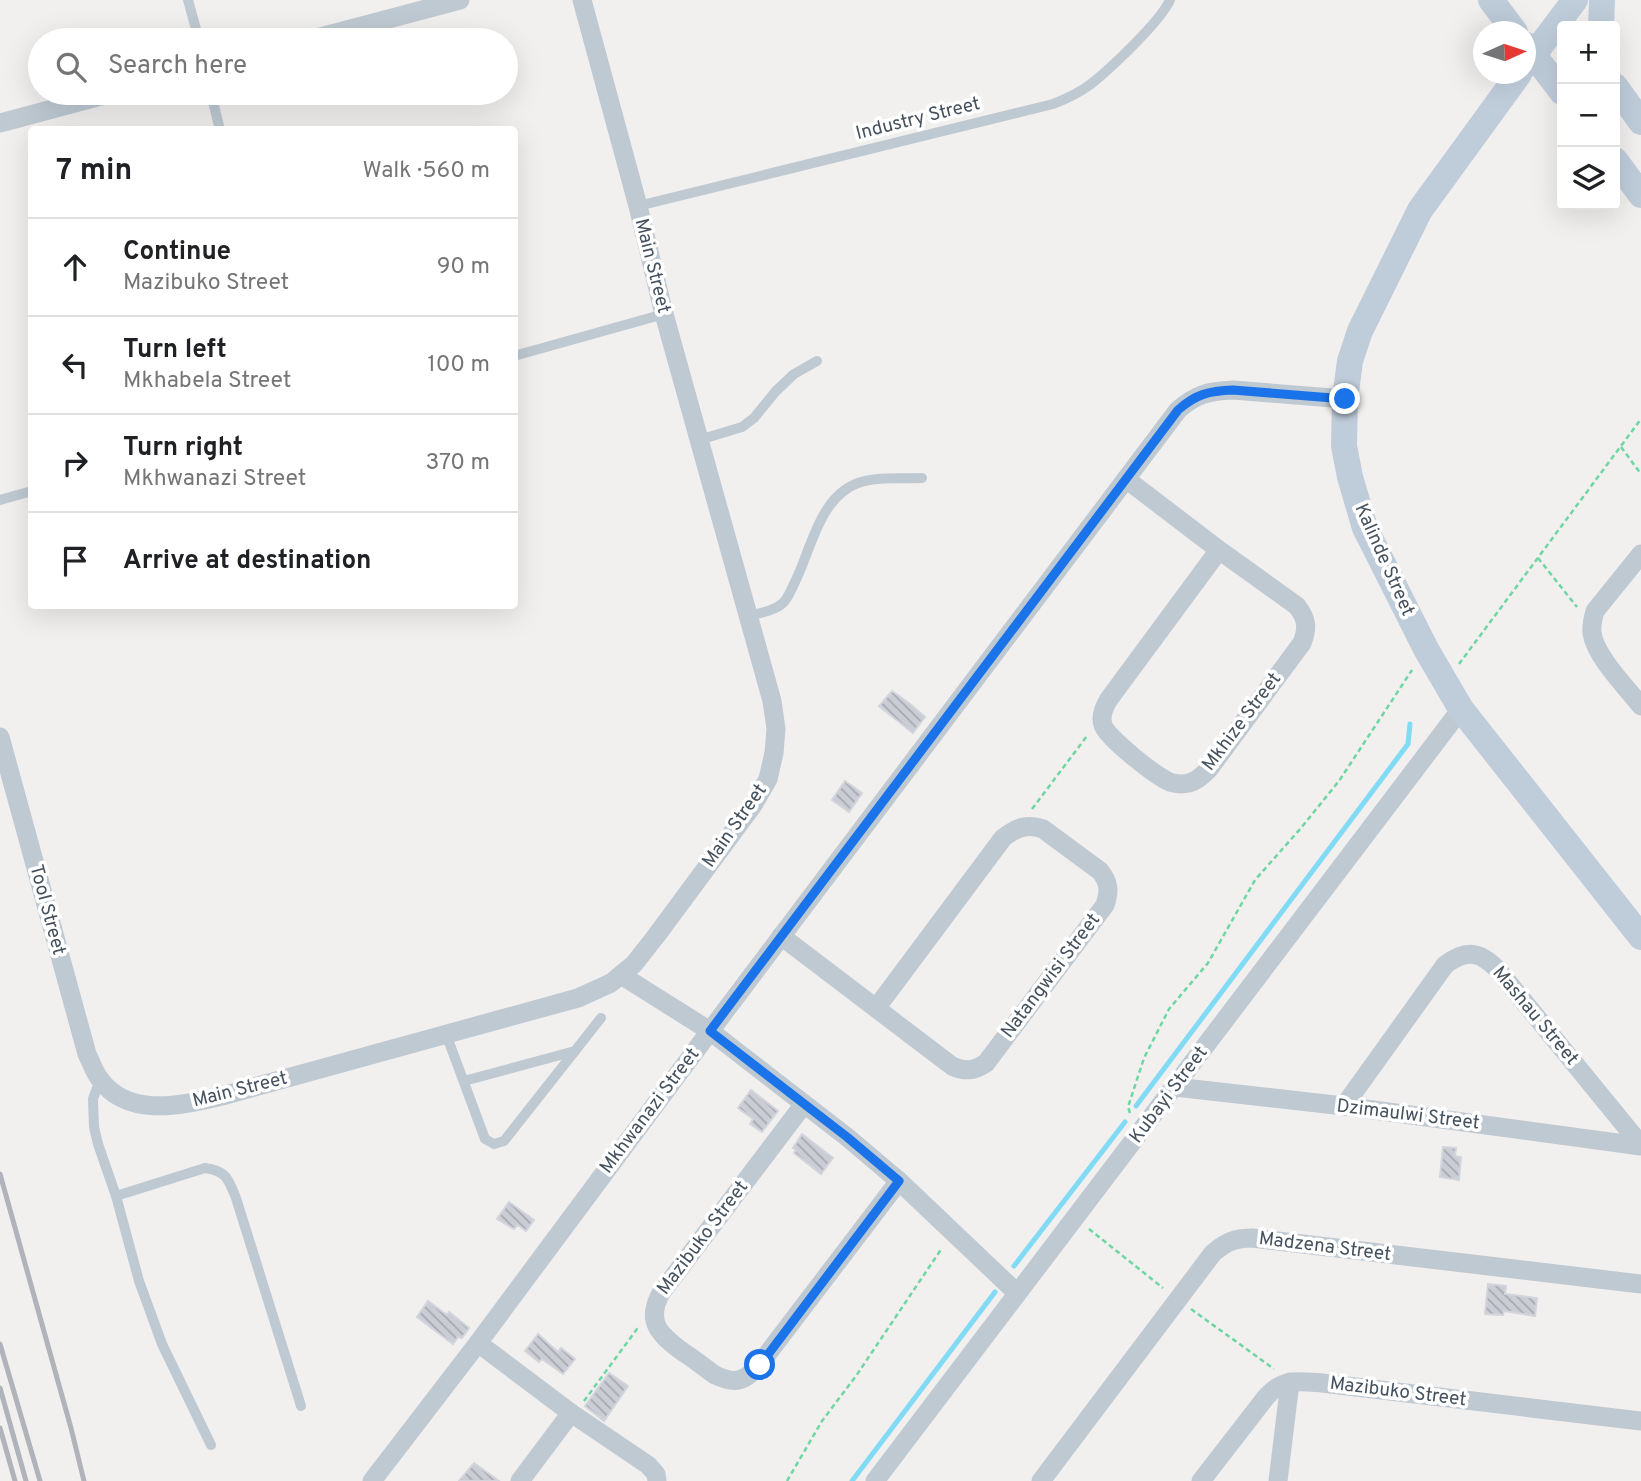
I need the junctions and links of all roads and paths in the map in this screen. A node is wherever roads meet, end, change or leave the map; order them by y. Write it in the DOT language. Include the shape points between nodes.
graph roads {
  1 [pos="188,0"];
  2 [pos="460,0"];
  3 [pos="582,0"];
  4 [pos="1170,0"];
  5 [pos="1491,0"];
  6 [pos="1602,0"];
  7 [pos="1567,10"];
  8 [pos="1507,21"];
  9 [pos="1601,21"];
  10 [pos="196,28"];
  11 [pos="354,28"];
  12 [pos="1536,47"];
  13 [pos="1536,68"];
  14 [pos="1509,84"];
  15 [pos="1557,87"];
  16 [pos="1620,92"];
  17 [pos="67,105"];
  18 [pos="214,105"];
  19 [pos="1641,122"];
  20 [pos="0,123"];
  21 [pos="219,126"];
  22 [pos="1620,167"];
  23 [pos="1641,194"];
  24 [pos="638,206"];
  25 [pos="664,314"];
  26 [pos="518,355"];
  27 [pos="817,361"];
  28 [pos="1345,399"];
  29 [pos="1641,419"];
  30 [pos="699,440"];
  31 [pos="1621,447"];
  32 [pos="1641,474"];
  33 [pos="922,478"];
  34 [pos="1126,479"];
  35 [pos="28,492"];
  36 [pos="0,500"];
  37 [pos="1219,550"];
  38 [pos="1641,554"];
  39 [pos="1538,558"];
  40 [pos="748,617"];
  41 [pos="1592,623"];
  42 [pos="1426,649"];
  43 [pos="1444,683"];
  44 [pos="1641,706"];
  45 [pos="1461,709"];
  46 [pos="1103,725"];
  47 [pos="0,737"];
  48 [pos="1029,826"];
  49 [pos="782,936"];
  50 [pos="1641,937"];
  51 [pos="621,975"];
  52 [pos="877,1007"];
  53 [pos="601,1018"];
  54 [pos="710,1031"];
  55 [pos="446,1034"];
  56 [pos="575,1051"];
  57 [pos="100,1080"];
  58 [pos="464,1082"];
  59 [pos="1175,1087"];
  60 [pos="804,1104"];
  61 [pos="1344,1106"];
  62 [pos="1138,1135"];
  63 [pos="1641,1146"];
  64 [pos="899,1181"];
  65 [pos="116,1196"];
  66 [pos="953,1232"];
  67 [pos="1641,1284"];
  68 [pos="1017,1293"];
  69 [pos="656,1325"];
  70 [pos="478,1343"];
  71 [pos="1290,1382"];
  72 [pos="301,1406"];
  73 [pos="572,1414"];
  74 [pos="1641,1421"];
  75 [pos="211,1445"];
  76 [pos="372,1481"];
  77 [pos="520,1481"];
  78 [pos="657,1481"];
  79 [pos="787,1481"];
  80 [pos="875,1481"];
  81 [pos="1041,1481"];
  82 [pos="1201,1481"];
  83 [pos="1278,1481"];
  1 -- 10 [label="lane"];
  2 -- 11 [label="street"];
  3 -- 24 [label="street, Main Street"];
  4 -- 24 [label="lane, Industry Street" via="1156,20 1091,84 1052,104"];
  5 -- 8 [label="street"];
  6 -- 9 [label="street"];
  7 -- 12 [label="street, Kalinde Street"];
  13 -- 15 [label="street"];
  14 -- 28 [label="street, Kalinde Street" via="1420,210 1360,331"];
  16 -- 19 [label="street"];
  17 -- 20 [label="street"];
  18 -- 21 [label="lane"];
  22 -- 23 [label="street"];
  24 -- 25 [label="street, Main Street"];
  25 -- 26 [label="lane"];
  25 -- 30 [label="street, Main Street"];
  27 -- 30 [label="lane" via="794,374 742,427"];
  28 -- 34 [label="street, Mkhwanazi Street" via="1233,390 1203,394 1178,410"];
  28 -- 42 [label="street, Kalinde Street" via="1345,446 1357,504"];
  29 -- 31 [label="path"];
  30 -- 40 [label="street, Main Street"];
  31 -- 32 [label="path"];
  31 -- 39 [label="path"];
  33 -- 40 [label="lane" via="861,481 839,494 829,504 785,601"];
  34 -- 37 [label="street, Mkhize Street"];
  34 -- 49 [label="street, Mkhwanazi Street"];
  35 -- 36 [label="lane"];
  37 -- 46 [label="street" via="1109,699"];
  37 -- 46 [label="street, Mkhize Street" via="1297,606 1307,624 1302,643 1209,769 1191,783 1160,777 1113,741"];
  38 -- 41 [label="street" via="1595,611"];
  39 -- 41 [label="path"];
  39 -- 43 [label="path"];
  40 -- 51 [label="street, Main Street" via="776,729 768,779 656,936"];
  41 -- 44 [label="street" via="1595,645"];
  42 -- 43 [label="street, Kalinde Street"];
  42 -- 62 [label="path" via="1339,781 1255,880 1208,963 1170,1009 1144,1058 1128,1107"];
  43 -- 45 [label="street, Kalinde Street"];
  45 -- 50 [label="street, Kalinde Street"];
  45 -- 59 [label="street, Kubayi Street"];
  46 -- 48 [label="path" via="1090,732 1030,812"];
  47 -- 57 [label="street, Tool Street" via="81,1035"];
  48 -- 52 [label="street" via="1003,838"];
  48 -- 52 [label="street, Natangwisi Street" via="1043,829 1100,871 1109,887 1108,896 986,1063 967,1071 953,1066"];
  49 -- 52 [label="street, Natangwisi Street"];
  49 -- 54 [label="street, Mkhwanazi Street"];
  51 -- 54 [label="street"];
  51 -- 55 [label="street, Main Street" via="578,998"];
  53 -- 56 [label="lane"];
  54 -- 60 [label="street"];
  54 -- 70 [label="street, Mkhwanazi Street"];
  55 -- 57 [label="street, Main Street" via="186,1104 140,1104 118,1096"];
  55 -- 58 [label="lane"];
  56 -- 58 [label="lane"];
  56 -- 58 [label="lane" via="503,1141 494,1144 485,1139"];
  57 -- 65 [label="lane" via="93,1099 94,1127"];
  59 -- 61 [label="street, Dzimaulwi Street"];
  59 -- 62 [label="street, Kubayi Street"];
  60 -- 64 [label="street"];
  60 -- 69 [label="street, Mazibuko Street" via="661,1293 655,1303"];
  61 -- 63 [label="street, Dzimaulwi Street"];
  61 -- 63 [label="street, Mashau Street" via="1445,965 1465,954 1478,955 1498,970"];
  62 -- 68 [label="street, Kubayi Street"];
  64 -- 66 [label="street"];
  64 -- 69 [label="street" via="747,1377 732,1381 715,1375 664,1338"];
  65 -- 72 [label="lane" via="205,1168 218,1170 228,1180"];
  65 -- 75 [label="lane" via="150,1314"];
  66 -- 68 [label="street"];
  66 -- 79 [label="path" via="822,1421"];
  67 -- 81 [label="street, Madzena Street" via="1236,1238 1213,1253"];
  68 -- 80 [label="street, Kubayi Street"];
  69 -- 73 [label="path" via="637,1329"];
  70 -- 73 [label="street"];
  70 -- 76 [label="street, Mkhwanazi Street"];
  71 -- 74 [label="street, Mazibuko Street"];
  71 -- 82 [label="street" via="1272,1390"];
  71 -- 83 [label="street"];
  73 -- 77 [label="street"];
  73 -- 78 [label="street" via="648,1465"];
}
